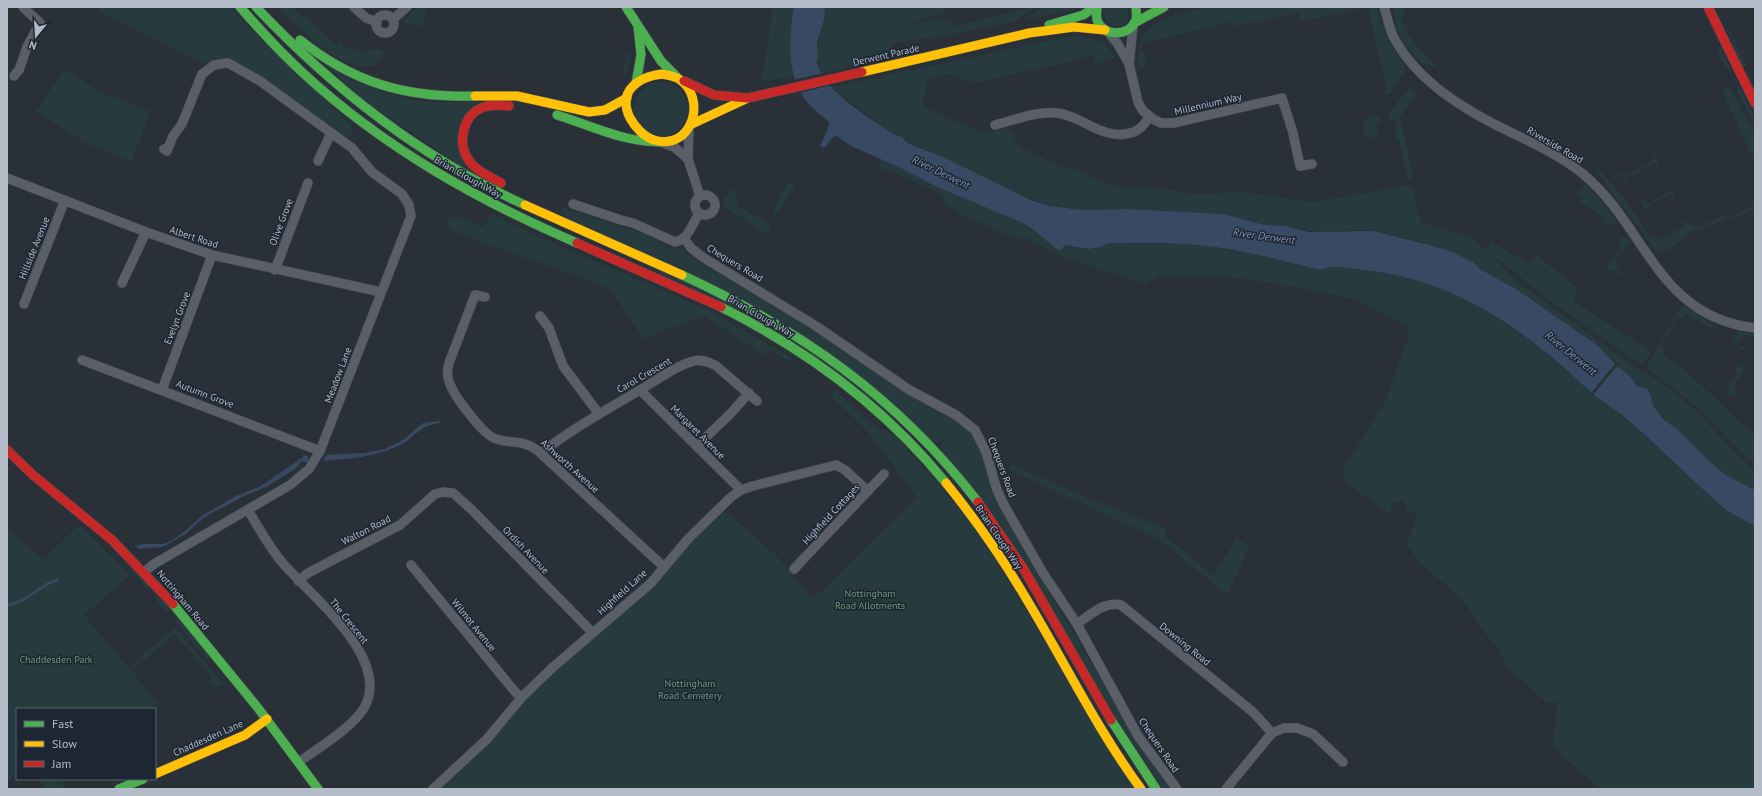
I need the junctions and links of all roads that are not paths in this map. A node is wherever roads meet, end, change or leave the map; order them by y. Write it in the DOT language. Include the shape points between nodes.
graph roads {
  1 [pos="22,7"];
  2 [pos="236,7"];
  3 [pos="240,7"];
  4 [pos="256,7"];
  5 [pos="263,7"];
  6 [pos="354,7"];
  7 [pos="407,7"];
  8 [pos="626,7"];
  9 [pos="1096,7"];
  10 [pos="1136,7"];
  11 [pos="1164,7"];
  12 [pos="1384,7"];
  13 [pos="1708,7"];
  14 [pos="393,19"];
  15 [pos="250,20"];
  16 [pos="377,22"];
  17 [pos="637,24"];
  18 [pos="1134,24"];
  19 [pos="1106,31"];
  20 [pos="1029,33"];
  21 [pos="1129,64"];
  22 [pos="14,76"];
  23 [pos="681,80"];
  24 [pos="636,83"];
  25 [pos="751,97"];
  26 [pos="627,98"];
  27 [pos="1755,103"];
  28 [pos="1149,117"];
  29 [pos="995,125"];
  30 [pos="691,127"];
  31 [pos="331,133"];
  32 [pos="661,143"];
  33 [pos="164,149"];
  34 [pos="688,159"];
  35 [pos="318,161"];
  36 [pos="1312,164"];
  37 [pos="7,178"];
  38 [pos="308,183"];
  39 [pos="700,196"];
  40 [pos="65,200"];
  41 [pos="574,204"];
  42 [pos="699,213"];
  43 [pos="565,223"];
  44 [pos="146,232"];
  45 [pos="684,238"];
  46 [pos="212,255"];
  47 [pos="275,270"];
  48 [pos="122,283"];
  49 [pos="381,292"];
  50 [pos="485,297"];
  51 [pos="24,304"];
  52 [pos="540,316"];
  53 [pos="1755,328"];
  54 [pos="82,360"];
  55 [pos="162,390"];
  56 [pos="640,390"];
  57 [pos="749,393"];
  58 [pos="757,401"];
  59 [pos="599,414"];
  60 [pos="697,446"];
  61 [pos="8,451"];
  62 [pos="320,451"];
  63 [pos="541,453"];
  64 [pos="884,474"];
  65 [pos="741,490"];
  66 [pos="868,491"];
  67 [pos="440,493"];
  68 [pos="248,510"];
  69 [pos="412,565"];
  70 [pos="664,567"];
  71 [pos="794,570"];
  72 [pos="144,572"];
  73 [pos="298,581"];
  74 [pos="1077,624"];
  75 [pos="592,633"];
  76 [pos="522,697"];
  77 [pos="267,719"];
  78 [pos="1272,733"];
  79 [pos="299,762"];
  80 [pos="1343,762"];
  81 [pos="156,774"];
  82 [pos="141,780"];
  83 [pos="119,789"];
  84 [pos="318,789"];
  85 [pos="433,789"];
  86 [pos="1141,789"];
  87 [pos="1156,789"];
  88 [pos="1177,789"];
  89 [pos="1226,789"];
  1 -- 22 [label="street" via="40,23"];
  2 -- 15 [label="main road"];
  3 -- 15 [label="main road, Brian Clough Way"];
  4 -- 43 [label="main road, Brian Clough Way" via="306,58 381,122 462,173"];
  5 -- 26 [label="main road" via="304,44 346,72 371,83 401,91 434,95 518,96 591,112 609,109"];
  6 -- 16 [label="street" via="366,18"];
  7 -- 14 [label="street"];
  8 -- 17 [label="main road"];
  9 -- 19 [label="main road" via="1098,21"];
  9 -- 20 [label="main road, Derwent Parade" via="1083,15 1055,22"];
  10 -- 18 [label="main road"];
  11 -- 18 [label="main road"];
  12 -- 53 [label="street, Riverside Road" via="1399,45 1415,66 1434,84 1476,115 1551,153 1582,173 1612,204 1658,272 1681,295 1719,318"];
  13 -- 27 [label="main road"];
  14 -- 16 [label="street" via="384,15"];
  14 -- 16 [label="street" via="393,28 387,32 379,29"];
  15 -- 86 [label="main road, Brian Clough Way" via="284,55 343,106 381,136 430,169 521,218 728,309 764,329 846,384 936,470 988,537 1099,727"];
  17 -- 23 [label="main road" via="661,61"];
  17 -- 24 [label="main road" via="641,55"];
  18 -- 19 [label="main road, Derwent Parade" via="1121,33"];
  18 -- 21 [label="street"];
  19 -- 20 [label="main road, Derwent Parade" via="1074,27"];
  19 -- 21 [label="street"];
  20 -- 25 [label="main road, Derwent Parade"];
  21 -- 28 [label="street" via="1138,102"];
  23 -- 24 [label="main road" via="662,74"];
  23 -- 25 [label="main road, Derwent Parade" via="711,95 727,98"];
  23 -- 30 [label="main road" via="693,103"];
  24 -- 26 [label="main road"];
  25 -- 30 [label="main road, Derwent Parade" via="704,117"];
  26 -- 32 [label="main road" via="629,116 634,126 642,135"];
  28 -- 29 [label="street" via="1138,131 1120,135 1106,133 1056,113"];
  28 -- 36 [label="street, Millennium Way" via="1161,123 1174,123 1282,98 1300,166"];
  30 -- 32 [label="main road" via="676,140"];
  30 -- 34 [label="street"];
  31 -- 33 [label="street, Meadow Lane" via="242,70 228,63 217,63 202,74 182,124 173,136 167,151"];
  31 -- 35 [label="street"];
  31 -- 49 [label="street, Meadow Lane" via="352,148 375,174 397,189 411,210 410,222"];
  32 -- 34 [label="street" via="674,148"];
  32 -- 43 [label="main road" via="628,139 565,117 525,107 490,105 476,111 468,118 463,128 463,149 469,160 476,167"];
  34 -- 39 [label="street"];
  37 -- 40 [label="street, Albert Road"];
  38 -- 47 [label="street, Olive Grove"];
  39 -- 42 [label="street" via="695,204"];
  39 -- 42 [label="street" via="709,196 714,205 709,214"];
  40 -- 44 [label="street, Albert Road"];
  40 -- 51 [label="street, Hillside Avenue"];
  41 -- 45 [label="street" via="644,227 671,241 677,242"];
  42 -- 45 [label="street"];
  43 -- 87 [label="main road, Brian Clough Way" via="737,300 805,340 880,397 949,466 1003,536 1114,726"];
  44 -- 46 [label="street, Albert Road"];
  44 -- 48 [label="street"];
  45 -- 74 [label="street, Chequers Road" via="691,248 704,258 816,326 908,389 956,415 975,430 986,452 1000,498 1043,573"];
  46 -- 47 [label="street, Albert Road"];
  46 -- 55 [label="street, Evelyn Grove"];
  47 -- 49 [label="street, Albert Road"];
  49 -- 62 [label="street, Meadow Lane"];
  50 -- 63 [label="street, Ashworth Avenue" via="475,294 449,363 449,384 482,430 504,441 527,444"];
  52 -- 59 [label="street" via="549,328 564,366"];
  54 -- 55 [label="street, Autumn Grove"];
  55 -- 62 [label="street, Autumn Grove"];
  56 -- 57 [label="street, Carol Crescent" via="684,364 696,360 714,365"];
  56 -- 59 [label="street, Carol Crescent"];
  56 -- 60 [label="street, Margaret Avenue"];
  57 -- 58 [label="street, Carol Crescent"];
  57 -- 60 [label="street"];
  59 -- 63 [label="street, Carol Crescent"];
  60 -- 65 [label="street, Margaret Avenue"];
  61 -- 72 [label="main road, Nottingham Road" via="112,540"];
  62 -- 68 [label="street, Meadow Lane" via="309,469 296,481"];
  63 -- 70 [label="street, Ashworth Avenue"];
  64 -- 66 [label="street, Highfield Cottages"];
  65 -- 66 [label="street, Highfield Lane" via="838,465"];
  65 -- 70 [label="street, Highfield Lane" via="709,517"];
  66 -- 71 [label="street, Highfield Cottages"];
  67 -- 73 [label="street, Walton Road" via="432,496 400,525 308,573"];
  67 -- 75 [label="street, Ordish Avenue" via="450,493 458,497"];
  68 -- 72 [label="street, Meadow Lane"];
  68 -- 73 [label="street, The Crescent" via="277,556"];
  69 -- 76 [label="street, Wilmot Avenue"];
  70 -- 75 [label="street, Highfield Lane" via="643,590"];
  72 -- 77 [label="main road, Nottingham Road" via="182,614"];
  73 -- 79 [label="street, The Crescent" via="358,648 369,673 370,684 367,702 357,717"];
  74 -- 78 [label="street, Downing Road" via="1106,605 1121,605 1253,712"];
  74 -- 88 [label="street, Chequers Road" via="1138,736"];
  75 -- 76 [label="street, Highfield Lane"];
  76 -- 85 [label="street, Highfield Lane" via="487,739"];
  77 -- 79 [label="main road, Nottingham Road"];
  77 -- 81 [label="main road, Chaddesden Lane" via="245,735"];
  78 -- 80 [label="street" via="1284,728 1297,728 1313,734"];
  78 -- 89 [label="street"];
  79 -- 84 [label="main road, Nottingham Road"];
  82 -- 83 [label="main road"];
}
